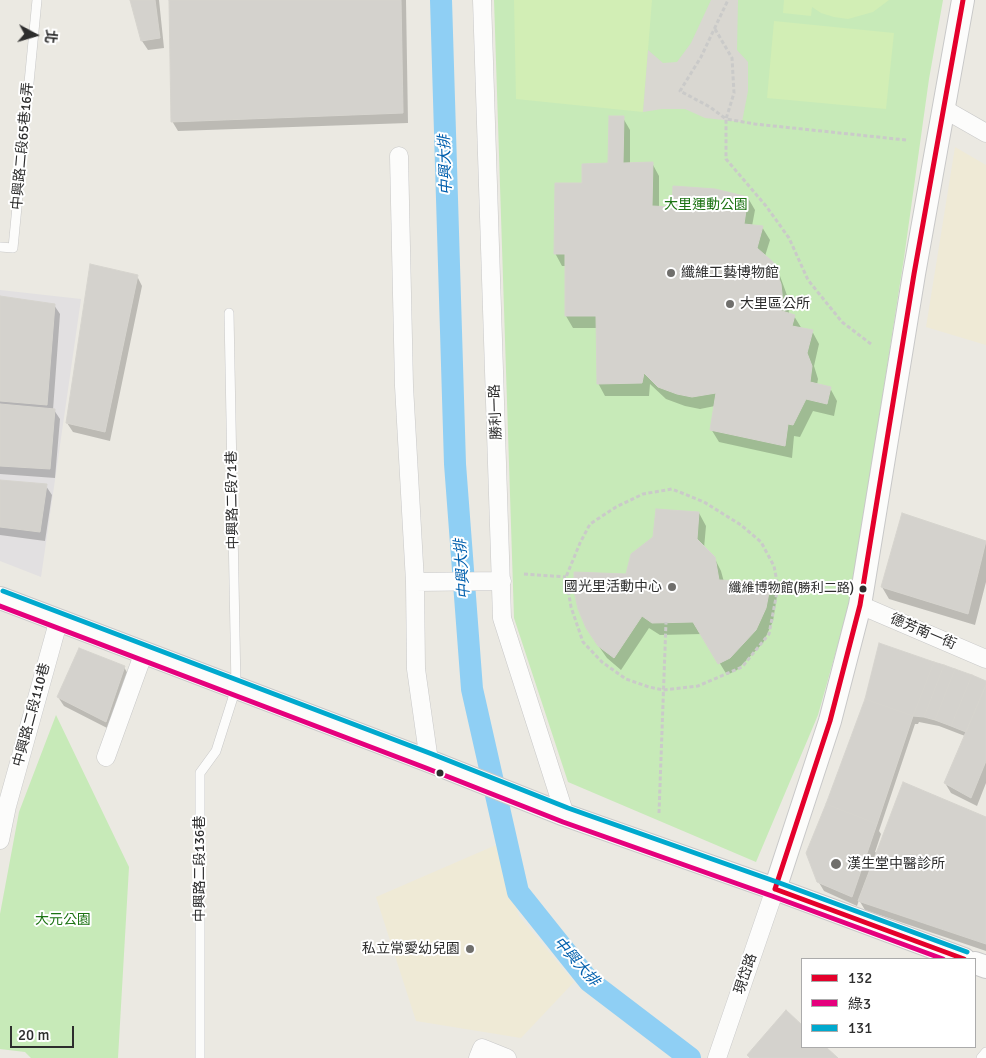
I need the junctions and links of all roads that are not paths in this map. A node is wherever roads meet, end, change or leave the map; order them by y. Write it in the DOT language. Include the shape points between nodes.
graph roads {
  1 [pos="36,0"];
  2 [pos="482,0"];
  3 [pos="963,0"];
  4 [pos="944,109"];
  5 [pos="986,133"];
  6 [pos="399,156"];
  7 [pos="0,247"];
  8 [pos="229,313"];
  9 [pos="502,581"];
  10 [pos="415,582"];
  11 [pos="0,598"];
  12 [pos="860,605"];
  13 [pos="59,619"];
  14 [pos="144,652"];
  15 [pos="986,659"];
  16 [pos="236,688"];
  17 [pos="106,757"];
  18 [pos="437,764"];
  19 [pos="565,815"];
  20 [pos="0,840"];
  21 [pos="775,889"];
  22 [pos="961,958"];
  23 [pos="986,1052"];
  24 [pos="480,1053"];
  25 [pos="200,1058"];
  26 [pos="507,1058"];
  27 [pos="717,1058"];
  28 [pos="981,1058"];
  1 -- 7 [label="lane, 中興路二段65巷16弄" via="13,248"];
  2 -- 9 [label="street, 勝利一路"];
  3 -- 4 [label="street"];
  4 -- 5 [label="street"];
  4 -- 12 [label="street"];
  6 -- 10 [label="street" via="404,386"];
  8 -- 16 [label="lane, 中興路二段71巷"];
  9 -- 10 [label="street"];
  9 -- 19 [label="street, 勝利一路" via="502,618"];
  10 -- 18 [label="street" via="416,669"];
  11 -- 13 [label="street"];
  12 -- 15 [label="street, 德芳南一街"];
  12 -- 21 [label="street" via="830,721"];
  13 -- 14 [label="street"];
  13 -- 20 [label="street, 中興路二段110巷"];
  14 -- 16 [label="street"];
  14 -- 17 [label="street"];
  16 -- 18 [label="street"];
  16 -- 25 [label="lane, 中興路二段136巷" via="216,751 200,773"];
  18 -- 19 [label="street"];
  19 -- 21 [label="street"];
  21 -- 22 [label="street"];
  21 -- 27 [label="street, 現岱路"];
  23 -- 28 [label="lane"];
  24 -- 26 [label="street"];
}
